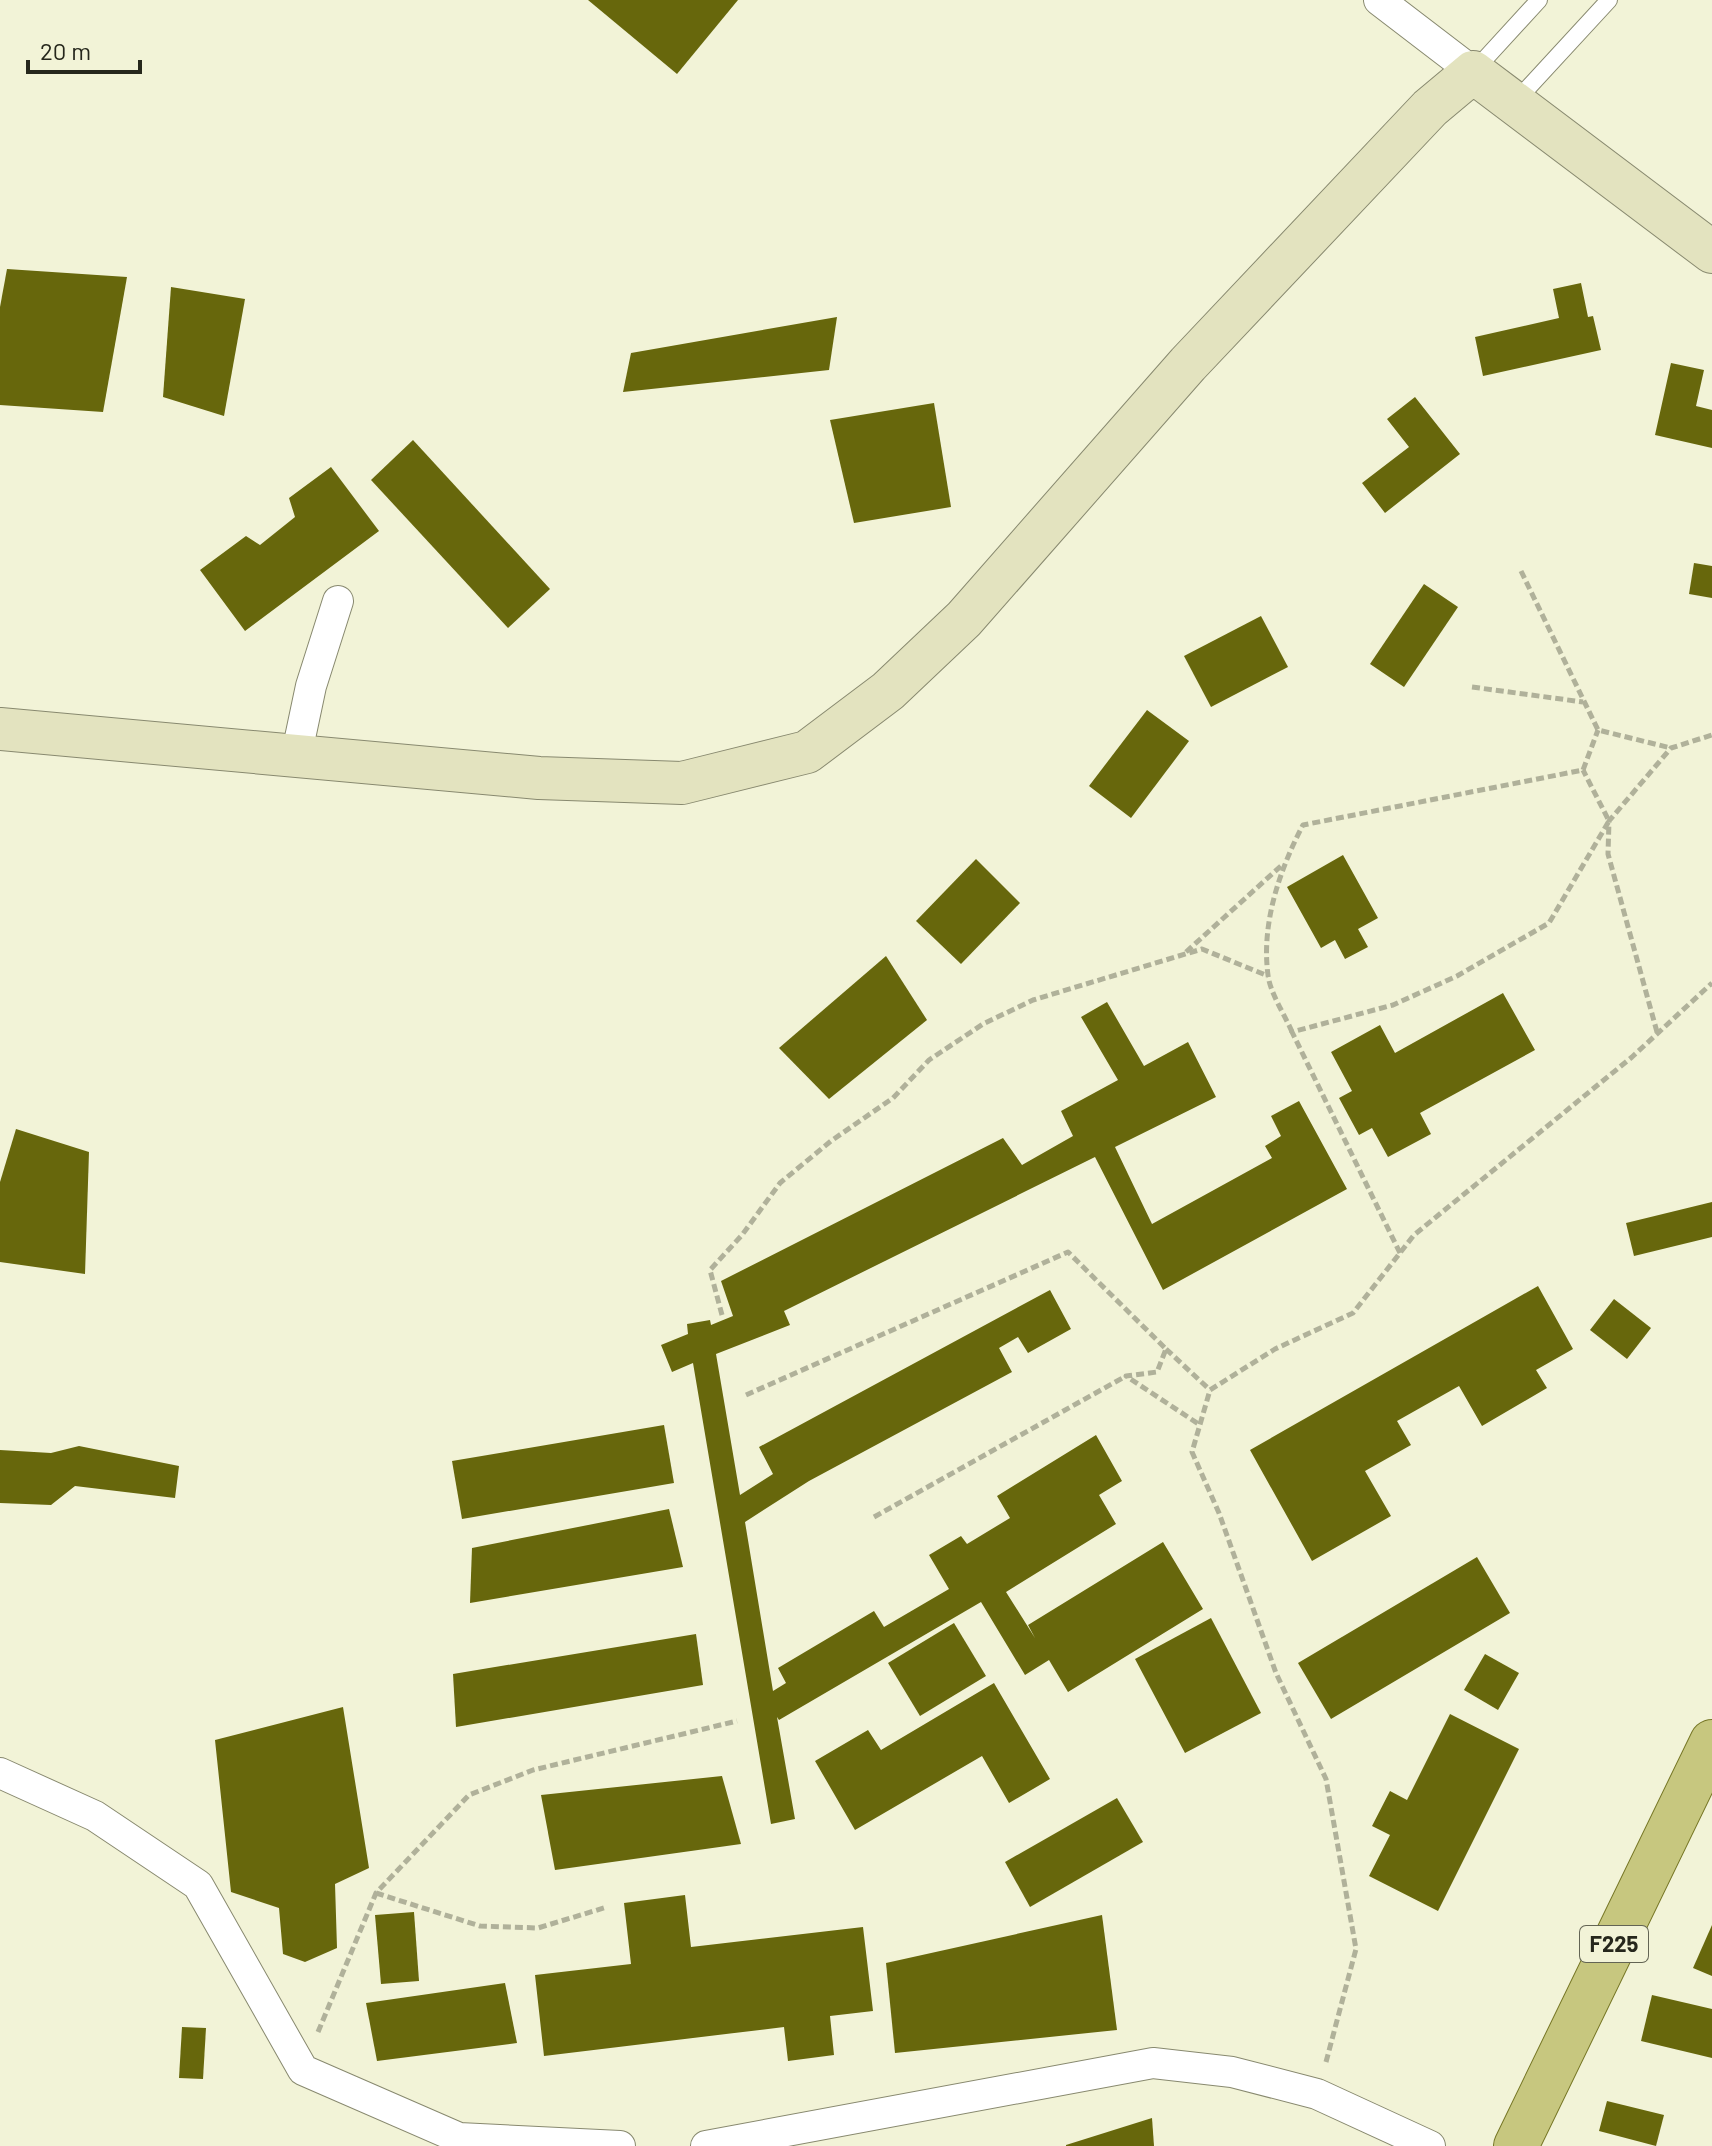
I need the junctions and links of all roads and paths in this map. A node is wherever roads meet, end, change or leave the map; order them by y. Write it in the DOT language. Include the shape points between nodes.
graph roads {
  1 [pos="1379,0"];
  2 [pos="1539,0"];
  3 [pos="1609,0"];
  4 [pos="1473,72"];
  5 [pos="1514,103"];
  6 [pos="1712,252"];
  7 [pos="1521,571"];
  8 [pos="338,601"];
  9 [pos="1472,687"];
  10 [pos="1584,702"];
  11 [pos="0,729"];
  12 [pos="1598,730"];
  13 [pos="1712,735"];
  14 [pos="1671,748"];
  15 [pos="296,757"];
  16 [pos="1583,770"];
  17 [pos="1609,821"];
  18 [pos="1282,865"];
  19 [pos="1182,955"];
  20 [pos="1268,976"];
  21 [pos="1712,983"];
  22 [pos="1292,1032"];
  23 [pos="1657,1032"];
  24 [pos="1400,1253"];
  25 [pos="722,1315"];
  26 [pos="1166,1349"];
  27 [pos="1126,1376"];
  28 [pos="1210,1390"];
  29 [pos="746,1395"];
  30 [pos="1200,1425"];
  31 [pos="874,1517"];
  32 [pos="737,1721"];
  33 [pos="1712,1742"];
  34 [pos="0,1773"];
  35 [pos="376,1893"];
  36 [pos="607,1907"];
  37 [pos="303,2070"];
  38 [pos="1317,2094"];
  39 [pos="620,2146"];
  40 [pos="706,2146"];
  41 [pos="1430,2146"];
  42 [pos="1516,2146"];
  1 -- 4 [label="street"];
  2 -- 4 [label="lane"];
  3 -- 5 [label="lane"];
  4 -- 5 [label="street"];
  4 -- 15 [label="street" via="1430,108 1188,364 964,619 888,691 807,752 682,783 539,778"];
  5 -- 6 [label="street"];
  7 -- 10 [label="path"];
  8 -- 15 [label="street"];
  9 -- 10 [label="path"];
  10 -- 12 [label="path"];
  11 -- 15 [label="street"];
  12 -- 14 [label="path"];
  12 -- 16 [label="path"];
  13 -- 14 [label="path"];
  14 -- 17 [label="path"];
  16 -- 17 [label="path"];
  16 -- 18 [label="path" via="1303,825"];
  17 -- 22 [label="path" via="1549,923 1457,976 1393,1005"];
  17 -- 23 [label="path" via="1608,854"];
  18 -- 19 [label="path"];
  18 -- 20 [label="path" via="1271,914"];
  19 -- 20 [label="path" via="1202,949"];
  19 -- 25 [label="path" via="1033,1000 983,1024 929,1060 893,1098 780,1183 710,1270"];
  20 -- 22 [label="path"];
  21 -- 23 [label="path"];
  22 -- 24 [label="path"];
  23 -- 24 [label="path" via="1414,1235"];
  24 -- 28 [label="path" via="1353,1313 1275,1349"];
  26 -- 27 [label="path" via="1157,1372"];
  26 -- 28 [label="path"];
  26 -- 29 [label="path" via="1068,1252"];
  27 -- 30 [label="path"];
  27 -- 31 [label="path"];
  28 -- 30 [label="path"];
  30 -- 38 [label="path" via="1192,1452 1276,1673 1326,1779 1356,1949"];
  32 -- 35 [label="path" via="548,1765 469,1795"];
  33 -- 42 [label="main road, F225"];
  34 -- 37 [label="street" via="95,1816 198,1885"];
  35 -- 36 [label="path" via="480,1926 538,1928"];
  35 -- 37 [label="path"];
  37 -- 39 [label="street" via="459,2138"];
  38 -- 40 [label="street" via="1232,2072 1153,2063"];
  38 -- 41 [label="street"];
}
